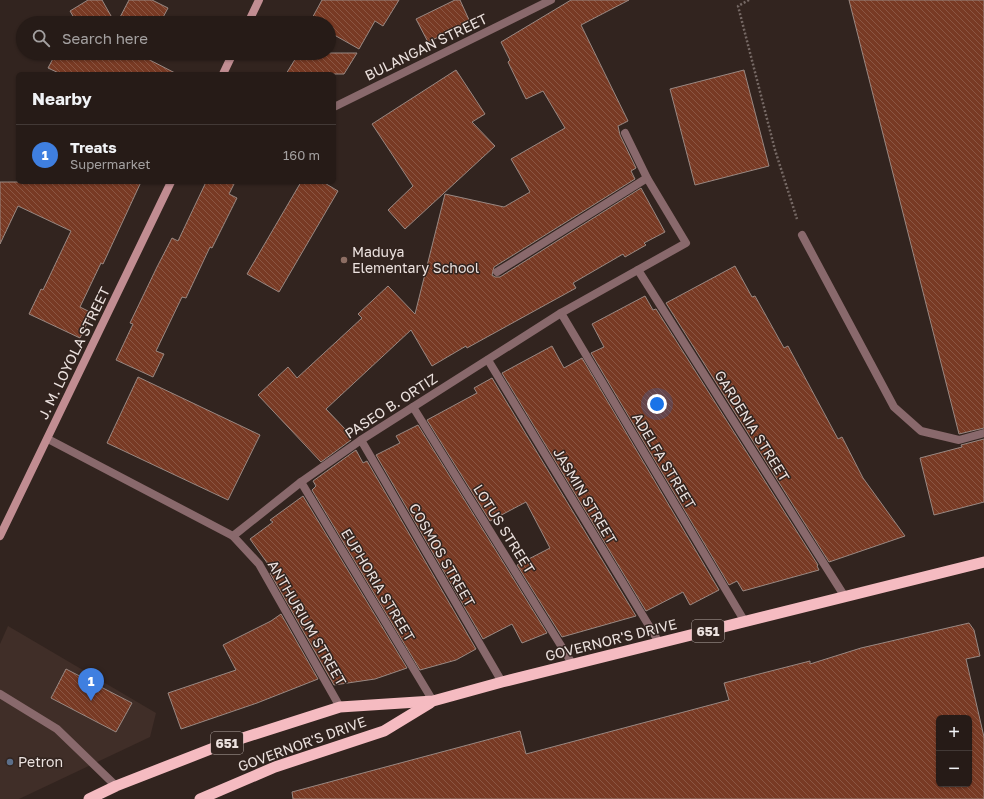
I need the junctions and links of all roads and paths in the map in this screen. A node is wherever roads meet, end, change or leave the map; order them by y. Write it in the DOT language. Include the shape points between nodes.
graph roads {
  1 [pos="259,0"];
  2 [pos="551,0"];
  3 [pos="749,0"];
  4 [pos="251,16"];
  5 [pos="230,60"];
  6 [pos="224,72"];
  7 [pos="336,106"];
  8 [pos="625,133"];
  9 [pos="648,178"];
  10 [pos="170,184"];
  11 [pos="802,235"];
  12 [pos="638,270"];
  13 [pos="496,272"];
  14 [pos="561,313"];
  15 [pos="488,360"];
  16 [pos="413,407"];
  17 [pos="984,433"];
  18 [pos="48,439"];
  19 [pos="361,440"];
  20 [pos="300,482"];
  21 [pos="0,536"];
  22 [pos="233,536"];
  23 [pos="984,562"];
  24 [pos="845,597"];
  25 [pos="745,622"];
  26 [pos="660,644"];
  27 [pos="573,665"];
  28 [pos="502,682"];
  29 [pos="1,698"];
  30 [pos="432,701"];
  31 [pos="340,707"];
  32 [pos="116,786"];
  33 [pos="89,799"];
  34 [pos="200,799"];
  1 -- 4 [label="main road"];
  2 -- 7 [label="street, BULANGAN STREET"];
  3 -- 11 [label="path" via="738,6 775,150"];
  5 -- 6 [label="main road"];
  8 -- 9 [label="street, PASEO B. ORTIZ"];
  9 -- 12 [label="street, PASEO B. ORTIZ" via="686,243"];
  9 -- 13 [label="street"];
  10 -- 18 [label="main road, J. M. LOYOLA STREET"];
  11 -- 17 [label="street" via="894,407 921,431 959,440"];
  12 -- 14 [label="street, PASEO B. ORTIZ"];
  12 -- 24 [label="street, GARDENIA STREET"];
  14 -- 15 [label="street, PASEO B. ORTIZ"];
  14 -- 25 [label="street, ADELFA STREET"];
  15 -- 16 [label="street, PASEO B. ORTIZ"];
  15 -- 26 [label="street, JASMIN STREET"];
  16 -- 19 [label="street, PASEO B. ORTIZ"];
  16 -- 27 [label="street, LOTUS STREET"];
  18 -- 21 [label="main road, J. M. LOYOLA STREET"];
  18 -- 22 [label="street"];
  19 -- 20 [label="street, PASEO B. ORTIZ"];
  19 -- 28 [label="street, COSMOS STREET"];
  20 -- 22 [label="street, PASEO B. ORTIZ"];
  20 -- 30 [label="street, EUPHORIA STREET"];
  22 -- 31 [label="street, ANTHURIUM STREET" via="259,564"];
  23 -- 24 [label="highway, GOVERNOR'S DRIVE / 651"];
  24 -- 25 [label="highway, GOVERNOR'S DRIVE / 651"];
  25 -- 26 [label="highway, GOVERNOR'S DRIVE / 651"];
  26 -- 27 [label="highway, GOVERNOR'S DRIVE / 651"];
  27 -- 28 [label="highway, GOVERNOR'S DRIVE / 651"];
  28 -- 30 [label="highway, GOVERNOR'S DRIVE / 651"];
  29 -- 32 [label="street" via="57,729"];
  30 -- 31 [label="highway, GOVERNOR'S DRIVE / 651"];
  30 -- 34 [label="highway, GOVERNOR'S DRIVE / 651" via="384,731 276,767"];
  31 -- 32 [label="highway, GOVERNOR'S DRIVE / 651" via="221,745"];
  32 -- 33 [label="highway, GOVERNOR'S DRIVE / 651"];
}
